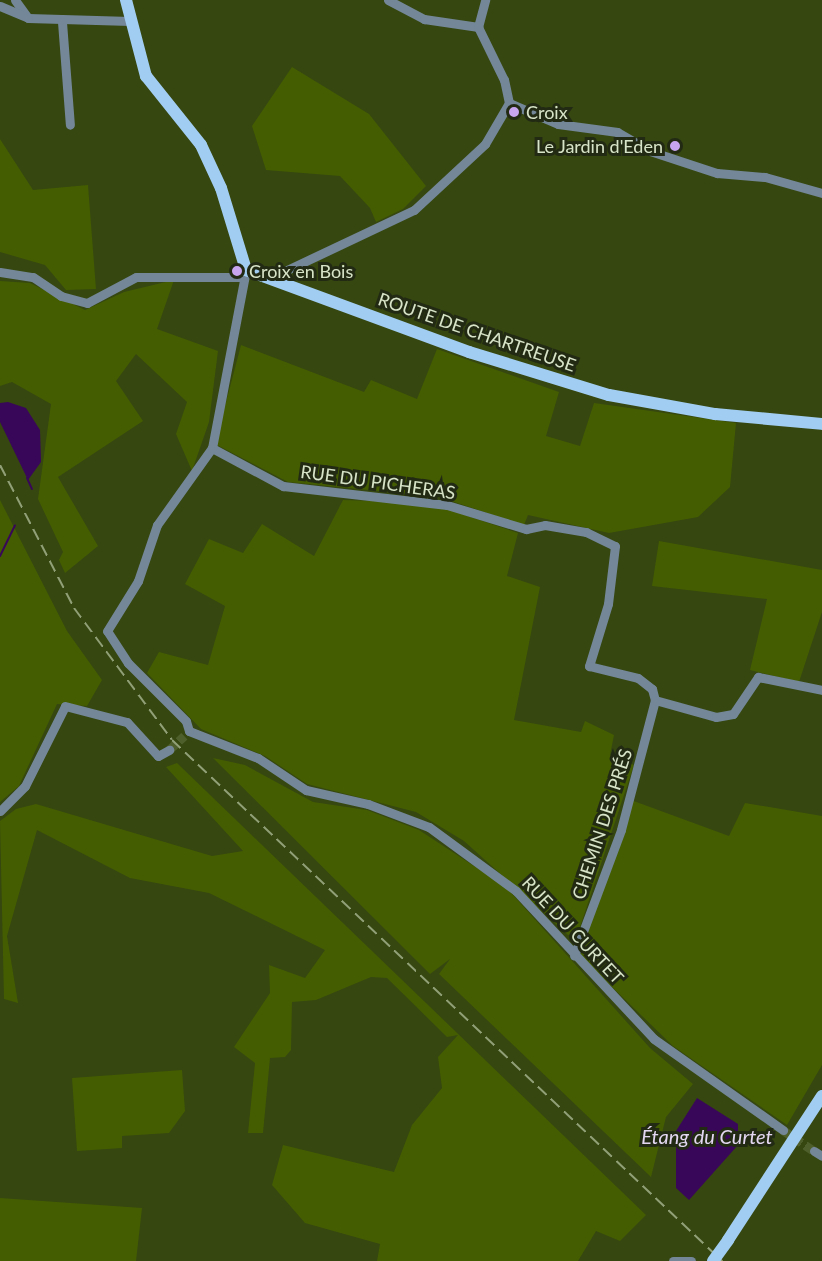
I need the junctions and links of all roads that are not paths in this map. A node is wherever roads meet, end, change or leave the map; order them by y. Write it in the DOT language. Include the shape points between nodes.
graph roads {
  1 [pos="15,0"];
  2 [pos="126,0"];
  3 [pos="388,0"];
  4 [pos="485,0"];
  5 [pos="0,6"];
  6 [pos="28,18"];
  7 [pos="130,21"];
  8 [pos="62,22"];
  9 [pos="478,27"];
  10 [pos="509,103"];
  11 [pos="70,125"];
  12 [pos="822,193"];
  13 [pos="0,272"];
  14 [pos="245,274"];
  15 [pos="270,278"];
  16 [pos="822,424"];
  17 [pos="212,448"];
  18 [pos="822,690"];
  19 [pos="655,700"];
  20 [pos="169,750"];
  21 [pos="0,811"];
  22 [pos="574,956"];
  23 [pos="822,1096"];
  24 [pos="783,1130"];
  25 [pos="673,1261"];
  26 [pos="691,1261"];
  27 [pos="713,1261"];
  1 -- 6 [label="street"];
  2 -- 7 [label="main road"];
  3 -- 9 [label="street" via="424,20"];
  4 -- 9 [label="street"];
  5 -- 6 [label="street"];
  6 -- 8 [label="street"];
  7 -- 8 [label="street"];
  7 -- 14 [label="main road" via="152,89 194,135 212,165"];
  8 -- 11 [label="street"];
  9 -- 10 [label="street"];
  10 -- 12 [label="street" via="558,124 618,132 666,157 717,173 765,177"];
  10 -- 15 [label="street" via="485,144 414,210"];
  13 -- 14 [label="street" via="33,277 61,296 87,303 136,277"];
  14 -- 15 [label="main road, ROUTE DE CHARTREUSE"];
  14 -- 17 [label="street"];
  15 -- 16 [label="main road, ROUTE DE CHARTREUSE" via="469,352 609,395 696,411"];
  17 -- 19 [label="street, RUE DU PICHERAS" via="283,486 447,505 526,529 545,525 608,540 615,546 608,604 589,666 638,678 652,689"];
  17 -- 22 [label="street, RUE DU CURTET" via="157,525 138,581 107,631 128,663 186,721 186,733 258,758 306,790 368,804 429,827 516,891"];
  18 -- 19 [label="street" via="758,677 733,714 716,717"];
  19 -- 22 [label="street, CHEMIN DES PRÉS" via="621,830"];
  20 -- 21 [label="street" via="158,756 127,722 65,706 25,786"];
  22 -- 24 [label="street, RUE DU CURTET" via="654,1039"];
  23 -- 27 [label="main road, bridge"];
  25 -- 26 [label="street"];
}
